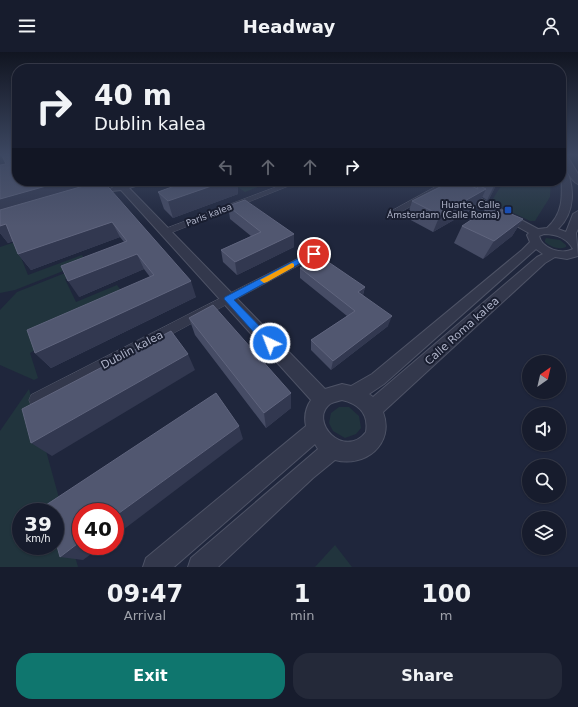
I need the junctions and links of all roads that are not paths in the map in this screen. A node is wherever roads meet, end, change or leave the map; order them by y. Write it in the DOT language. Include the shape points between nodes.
graph roads {
  1 [pos="566,183"];
  2 [pos="117,186"];
  3 [pos="123,186"];
  4 [pos="285,186"];
  5 [pos="439,186"];
  6 [pos="452,186"];
  7 [pos="102,193"];
  8 [pos="394,212"];
  9 [pos="578,214"];
  10 [pos="165,232"];
  11 [pos="550,232"];
  12 [pos="536,238"];
  13 [pos="576,250"];
  14 [pos="553,253"];
  15 [pos="314,254"];
  16 [pos="228,299"];
  17 [pos="354,394"];
  18 [pos="322,399"];
  19 [pos="36,400"];
  20 [pos="372,410"];
  21 [pos="316,430"];
  22 [pos="333,449"];
  23 [pos="155,567"];
  24 [pos="200,567"];
  1 -- 11 [label="street" via="564,212"];
  2 -- 7 [label="street"];
  3 -- 10 [label="street"];
  4 -- 10 [label="street, Paris kalea"];
  5 -- 8 [label="street"];
  6 -- 12 [label="street"];
  9 -- 13 [label="street" via="571,233"];
  10 -- 16 [label="street"];
  11 -- 12 [label="street"];
  11 -- 13 [label="street" via="562,234"];
  12 -- 14 [label="street" via="543,249"];
  12 -- 17 [label="street, Calle Roma kalea" via="526,253 378,379"];
  13 -- 14 [label="street" via="569,255"];
  14 -- 20 [label="street, Calle Roma kalea"];
  15 -- 16 [label="street, Dublin kalea"];
  16 -- 18 [label="street"];
  16 -- 19 [label="street, Dublin kalea"];
  17 -- 18 [label="street" via="337,392"];
  17 -- 20 [label="street" via="368,403"];
  18 -- 21 [label="street" via="316,407"];
  20 -- 22 [label="street" via="376,434 370,445 359,451 346,453"];
  21 -- 22 [label="street" via="322,441"];
  21 -- 23 [label="street"];
  22 -- 24 [label="street" via="306,470"];
}
